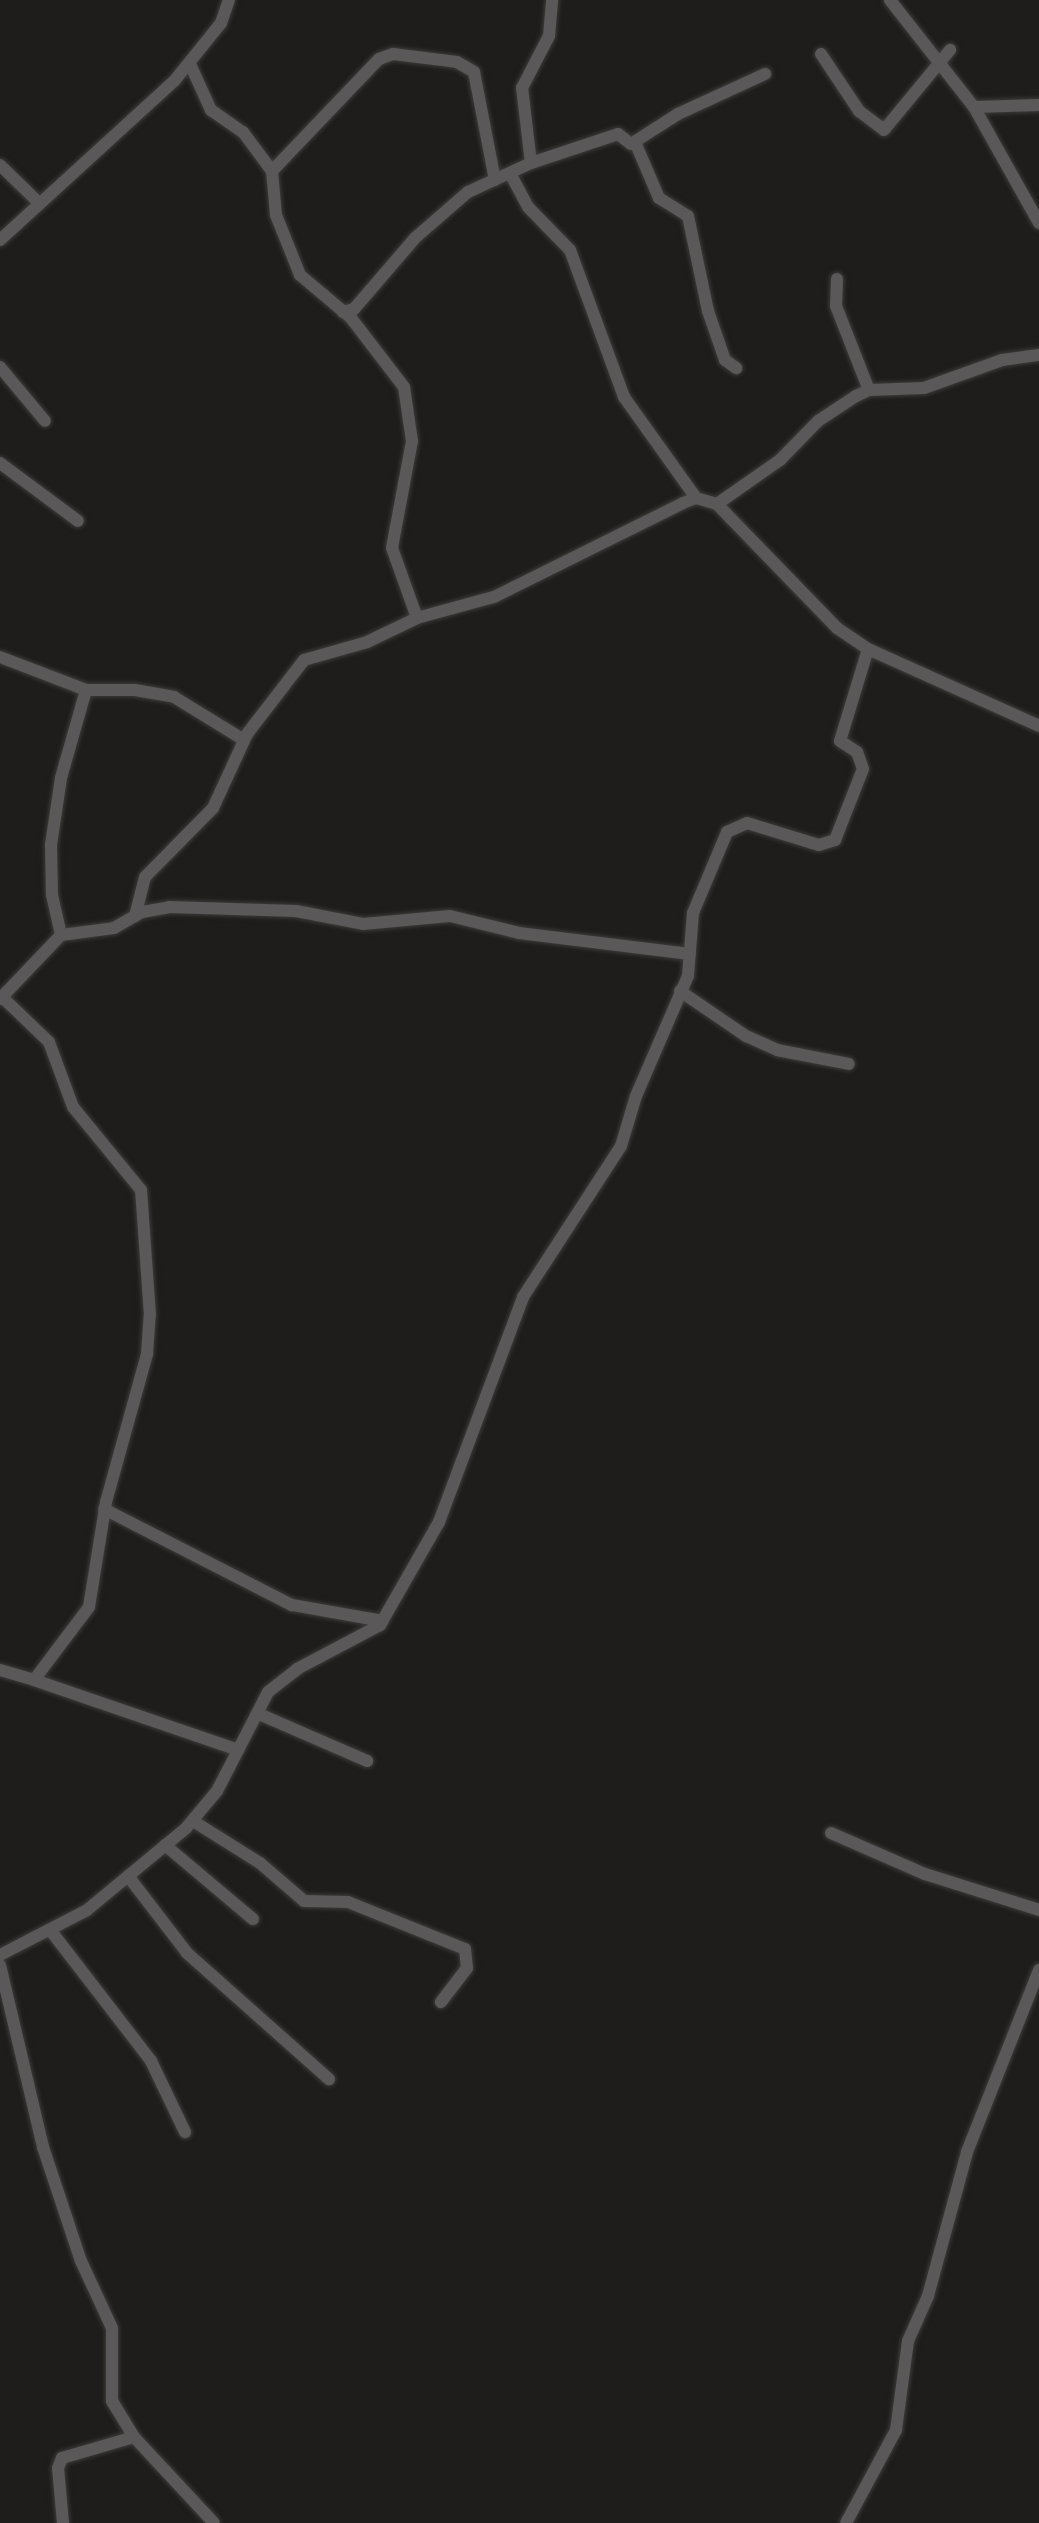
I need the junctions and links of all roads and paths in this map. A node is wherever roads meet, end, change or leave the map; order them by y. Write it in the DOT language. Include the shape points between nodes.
graph roads {
  1 [pos="229,0"];
  2 [pos="552,0"];
  3 [pos="890,0"];
  4 [pos="950,50"];
  5 [pos="821,54"];
  6 [pos="938,62"];
  7 [pos="190,64"];
  8 [pos="765,74"];
  9 [pos="1039,105"];
  10 [pos="974,107"];
  11 [pos="635,142"];
  12 [pos="531,163"];
  13 [pos="0,165"];
  14 [pos="272,171"];
  15 [pos="511,175"];
  16 [pos="495,180"];
  17 [pos="38,202"];
  18 [pos="1039,223"];
  19 [pos="0,240"];
  20 [pos="837,279"];
  21 [pos="343,312"];
  22 [pos="1039,355"];
  23 [pos="0,367"];
  24 [pos="736,368"];
  25 [pos="869,390"];
  26 [pos="45,421"];
  27 [pos="0,463"];
  28 [pos="696,498"];
  29 [pos="717,504"];
  30 [pos="78,521"];
  31 [pos="417,618"];
  32 [pos="868,649"];
  33 [pos="0,657"];
  34 [pos="86,690"];
  35 [pos="1039,726"];
  36 [pos="244,740"];
  37 [pos="135,916"];
  38 [pos="61,935"];
  39 [pos="690,954"];
  40 [pos="680,991"];
  41 [pos="1,998"];
  42 [pos="849,1064"];
  43 [pos="104,1509"];
  44 [pos="383,1621"];
  45 [pos="0,1670"];
  46 [pos="34,1680"];
  47 [pos="259,1714"];
  48 [pos="238,1750"];
  49 [pos="367,1761"];
  50 [pos="193,1821"];
  51 [pos="831,1833"];
  52 [pos="165,1845"];
  53 [pos="128,1876"];
  54 [pos="1039,1910"];
  55 [pos="253,1919"];
  56 [pos="51,1931"];
  57 [pos="0,1955"];
  58 [pos="0,1965"];
  59 [pos="1039,1970"];
  60 [pos="441,2002"];
  61 [pos="329,2079"];
  62 [pos="185,2132"];
  63 [pos="134,2437"];
  64 [pos="63,2523"];
  65 [pos="214,2523"];
  66 [pos="846,2523"];
  1 -- 7 [label="street" via="221,23"];
  2 -- 12 [label="street" via="549,36 522,88"];
  3 -- 6 [label="street"];
  4 -- 6 [label="street"];
  5 -- 6 [label="street" via="859,111 884,130"];
  6 -- 10 [label="street"];
  7 -- 14 [label="street" via="211,110 243,132"];
  7 -- 17 [label="street"];
  8 -- 11 [label="street" via="678,114"];
  9 -- 10 [label="street"];
  10 -- 18 [label="street"];
  11 -- 12 [label="street" via="618,134"];
  11 -- 24 [label="street" via="659,198 688,216 708,311 725,360"];
  12 -- 15 [label="street"];
  13 -- 17 [label="street"];
  14 -- 16 [label="street" via="379,59 393,54 449,60 474,72"];
  14 -- 21 [label="street" via="276,215 300,275"];
  15 -- 16 [label="street"];
  15 -- 28 [label="street" via="528,207 570,250 624,397"];
  16 -- 21 [label="street" via="441,211 354,309"];
  17 -- 19 [label="street"];
  20 -- 25 [label="street" via="836,306"];
  21 -- 31 [label="street" via="381,351 409,402 411,450 392,548"];
  22 -- 25 [label="street" via="1002,360 924,388"];
  23 -- 26 [label="street"];
  25 -- 29 [label="street" via="825,415 791,452"];
  27 -- 30 [label="street"];
  28 -- 29 [label="street"];
  28 -- 31 [label="street" via="494,597"];
  29 -- 32 [label="street" via="837,628"];
  31 -- 36 [label="street" via="367,642 304,660"];
  32 -- 35 [label="street"];
  32 -- 39 [label="street" via="840,741 857,752 863,769 835,840 825,846 757,824 734,827 696,906"];
  33 -- 34 [label="street"];
  34 -- 36 [label="street" via="174,697"];
  34 -- 38 [label="street" via="61,778 51,845 52,895"];
  36 -- 37 [label="street" via="213,808 145,877"];
  37 -- 38 [label="street" via="114,928"];
  37 -- 39 [label="street" via="183,907 328,914 357,924 442,915 519,933"];
  38 -- 41 [label="street"];
  39 -- 40 [label="street"];
  40 -- 42 [label="street" via="746,1036 777,1050"];
  40 -- 44 [label="street" via="621,1146 523,1297 444,1509"];
  41 -- 43 [label="street" via="49,1042 73,1107 143,1197 147,1354"];
  43 -- 44 [label="street" via="292,1605"];
  43 -- 46 [label="street" via="89,1607"];
  44 -- 47 [label="street" via="280,1680 264,1696"];
  45 -- 46 [label="street"];
  46 -- 48 [label="street"];
  47 -- 48 [label="street"];
  47 -- 49 [label="street"];
  48 -- 50 [label="street"];
  50 -- 52 [label="street"];
  50 -- 60 [label="street" via="260,1863 304,1901 348,1902 465,1949 467,1968"];
  51 -- 54 [label="street" via="925,1874"];
  52 -- 53 [label="street"];
  52 -- 55 [label="street"];
  53 -- 56 [label="street"];
  53 -- 61 [label="street" via="187,1953"];
  56 -- 57 [label="street"];
  56 -- 62 [label="street" via="151,2061"];
  58 -- 63 [label="street" via="43,2147 81,2261 112,2328 112,2401"];
  59 -- 66 [label="street" via="967,2152 932,2283 908,2341 896,2430"];
  63 -- 64 [label="street" via="74,2450 62,2458 58,2475"];
  63 -- 65 [label="street"];
}
